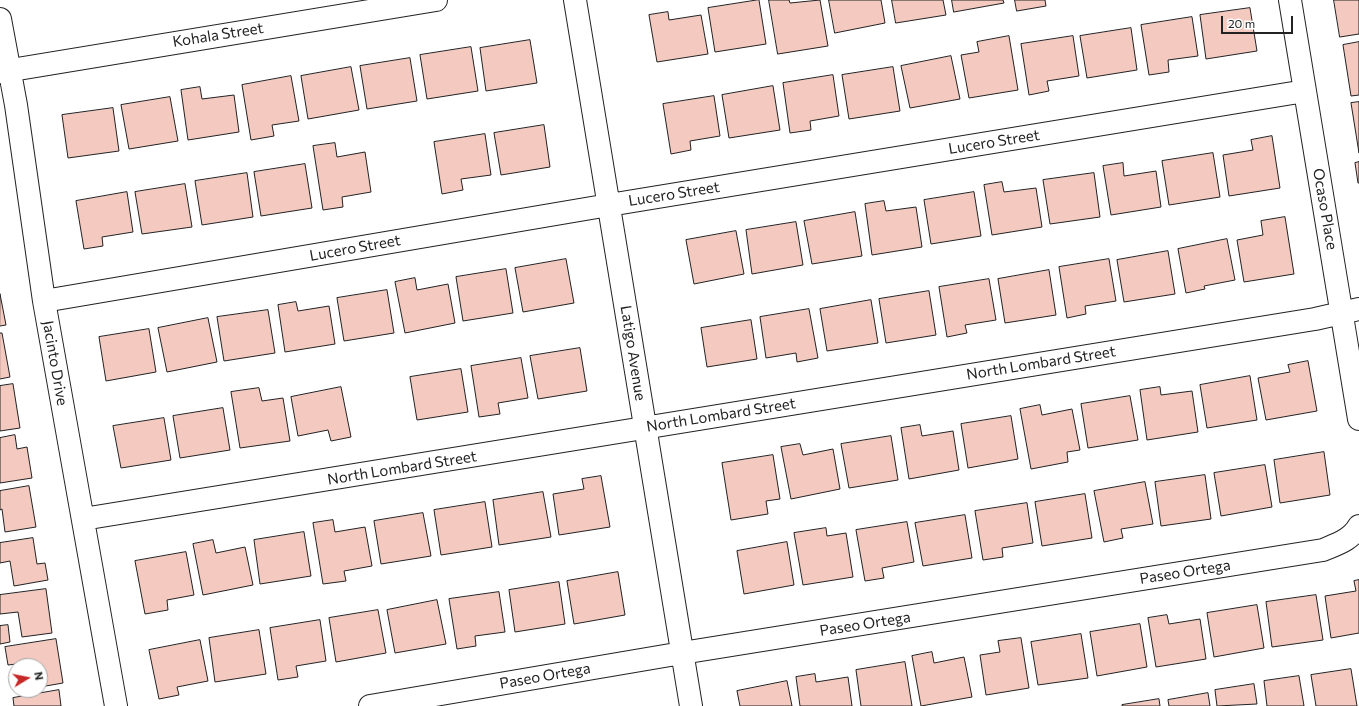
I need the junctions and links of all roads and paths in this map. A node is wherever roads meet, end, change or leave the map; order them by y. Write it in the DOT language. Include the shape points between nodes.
graph roads {
  1 [pos="436,0"];
  2 [pos="575,0"];
  3 [pos="1290,0"];
  4 [pos="0,19"];
  5 [pos="5,70"];
  6 [pos="1305,91"];
  7 [pos="609,205"];
  8 [pos="44,301"];
  9 [pos="1351,310"];
  10 [pos="1359,419"];
  11 [pos="645,428"];
  12 [pos="83,519"];
  13 [pos="1357,529"];
  14 [pos="682,653"];
  15 [pos="116,706"];
  16 [pos="370,706"];
  17 [pos="691,706"];
  1 -- 5 [label="street, Kohala Street"];
  2 -- 7 [label="street, Latigo Avenue"];
  3 -- 6 [label="street, Ocaso Place"];
  4 -- 5 [label="street, Jacinto Drive"];
  5 -- 8 [label="street, Jacinto Drive" via="16,105"];
  6 -- 7 [label="street, Lucero Street"];
  6 -- 9 [label="street, Ocaso Place"];
  7 -- 8 [label="street, Lucero Street"];
  7 -- 11 [label="street, Latigo Avenue"];
  8 -- 12 [label="street, Jacinto Drive"];
  9 -- 10 [label="street, Ocaso Place"];
  9 -- 11 [label="street, North Lombard Street" via="1315,319"];
  11 -- 12 [label="street, North Lombard Street"];
  11 -- 14 [label="street, Latigo Avenue"];
  12 -- 15 [label="street, Jacinto Drive"];
  13 -- 14 [label="street, Paseo Ortega" via="1343,542 1323,550"];
  14 -- 16 [label="street, Paseo Ortega"];
  14 -- 17 [label="street, Latigo Avenue"];
}
